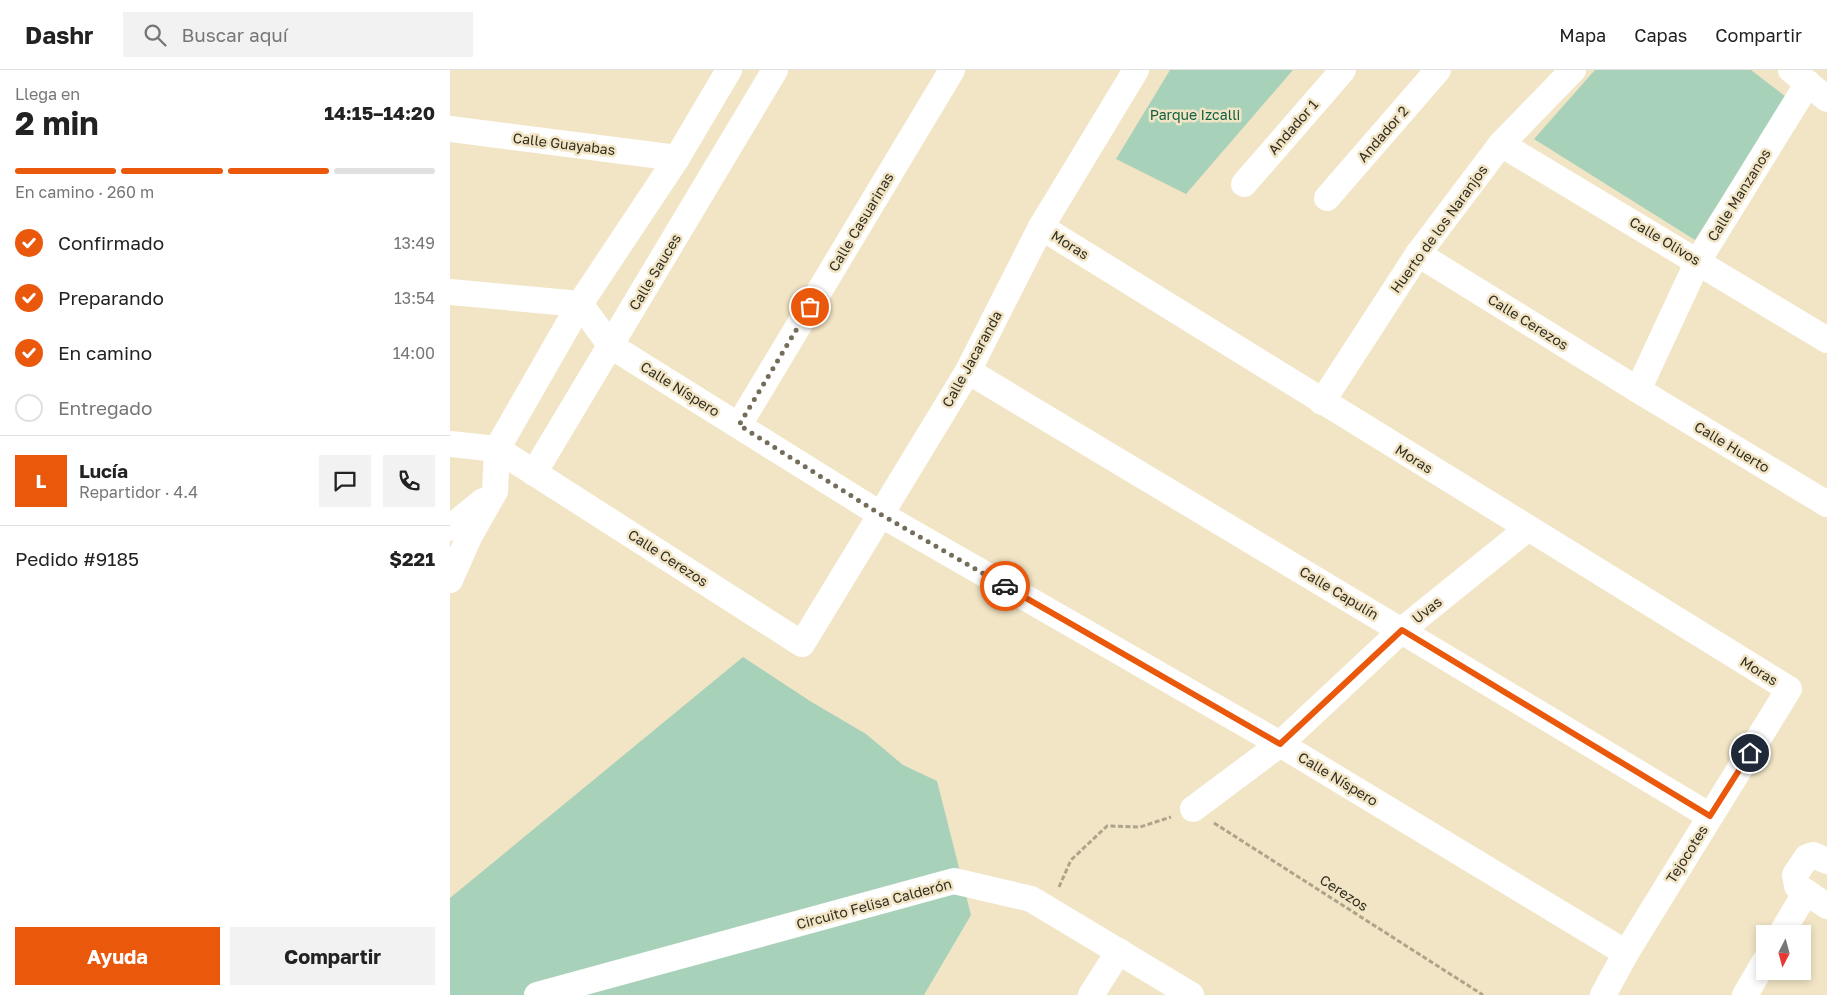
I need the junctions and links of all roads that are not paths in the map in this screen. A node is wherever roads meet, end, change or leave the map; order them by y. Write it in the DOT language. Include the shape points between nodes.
graph roads {
  1 [pos="729,70"];
  2 [pos="775,70"];
  3 [pos="952,70"];
  4 [pos="1136,70"];
  5 [pos="1342,70"];
  6 [pos="1438,70"];
  7 [pos="1573,70"];
  8 [pos="1809,84"];
  9 [pos="450,130"];
  10 [pos="1501,144"];
  11 [pos="677,158"];
  12 [pos="1244,184"];
  13 [pos="1327,198"];
  14 [pos="1041,227"];
  15 [pos="1418,254"];
  16 [pos="1698,261"];
  17 [pos="450,292"];
  18 [pos="580,304"];
  19 [pos="1827,340"];
  20 [pos="611,346"];
  21 [pos="968,371"];
  22 [pos="1638,390"];
  23 [pos="1322,402"];
  24 [pos="739,425"];
  25 [pos="450,444"];
  26 [pos="497,449"];
  27 [pos="534,473"];
  28 [pos="495,491"];
  29 [pos="1827,504"];
  30 [pos="880,514"];
  31 [pos="450,528"];
  32 [pos="1527,529"];
  33 [pos="450,580"];
  34 [pos="1402,630"];
  35 [pos="802,644"];
  36 [pos="1789,689"];
  37 [pos="1280,744"];
  38 [pos="1193,809"];
  39 [pos="1710,816"];
  40 [pos="1827,861"];
  41 [pos="1816,899"];
  42 [pos="1790,925"];
  43 [pos="1119,951"];
  44 [pos="1626,953"];
  45 [pos="1756,976"];
  46 [pos="604,986"];
  47 [pos="537,995"];
  48 [pos="1091,995"];
  49 [pos="1191,995"];
  50 [pos="1602,995"];
  51 [pos="1745,995"];
  1 -- 11 [label="street"];
  2 -- 20 [label="street, Calle Sauces"];
  3 -- 24 [label="street, Calle Casuarinas"];
  4 -- 14 [label="street, Calle Jacaranda"];
  5 -- 12 [label="street, Andador 1"];
  6 -- 13 [label="street, Andador 2"];
  7 -- 10 [label="street, Huerto de los Naranjos"];
  8 -- 16 [label="street, Calle Manzanos"];
  9 -- 11 [label="street, Calle Guayabas"];
  10 -- 15 [label="street, Huerto de los Naranjos"];
  10 -- 16 [label="street, Calle Olivos"];
  11 -- 18 [label="street"];
  14 -- 21 [label="street, Calle Jacaranda"];
  14 -- 23 [label="street, Moras"];
  15 -- 22 [label="street, Calle Cerezos"];
  15 -- 23 [label="street, Huerto de los Naranjos"];
  16 -- 19 [label="street, Calle Olivos"];
  16 -- 22 [label="street, Calle Manzanos"];
  17 -- 18 [label="street"];
  18 -- 20 [label="street"];
  18 -- 26 [label="street"];
  20 -- 24 [label="street, Calle Níspero"];
  20 -- 27 [label="street, Calle Sauces"];
  21 -- 30 [label="street, Calle Jacaranda"];
  21 -- 34 [label="street, Calle Capulín"];
  22 -- 29 [label="street, Calle Huerto"];
  23 -- 32 [label="street, Moras"];
  24 -- 30 [label="street, Calle Níspero"];
  25 -- 26 [label="street"];
  26 -- 27 [label="street, Calle Cerezos"];
  26 -- 28 [label="street"];
  27 -- 28 [label="street"];
  27 -- 35 [label="street, Calle Cerezos"];
  28 -- 31 [label="street"];
  28 -- 33 [label="street"];
  30 -- 35 [label="street, Calle Jacaranda"];
  30 -- 37 [label="street, Calle Níspero"];
  32 -- 34 [label="street, Uvas"];
  32 -- 36 [label="street, Moras"];
  34 -- 37 [label="street, Uvas"];
  34 -- 39 [label="street, Calle Capulín"];
  36 -- 39 [label="street, Tejocotes"];
  37 -- 38 [label="street, Uvas"];
  37 -- 44 [label="street, Calle Níspero"];
  39 -- 44 [label="street, Tejocotes"];
  40 -- 41 [label="street" via="1813,855 1807,857 1795,875 1797,886"];
  41 -- 42 [label="street"];
  43 -- 46 [label="street, Circuito Felisa Calderón" via="1031,899 954,881"];
  43 -- 48 [label="street"];
  43 -- 49 [label="street, Circuito Felisa Calderón"];
  44 -- 50 [label="street, Tejocotes"];
  45 -- 51 [label="street"];
  46 -- 47 [label="street, Circuito Felisa Calderón"];
}
